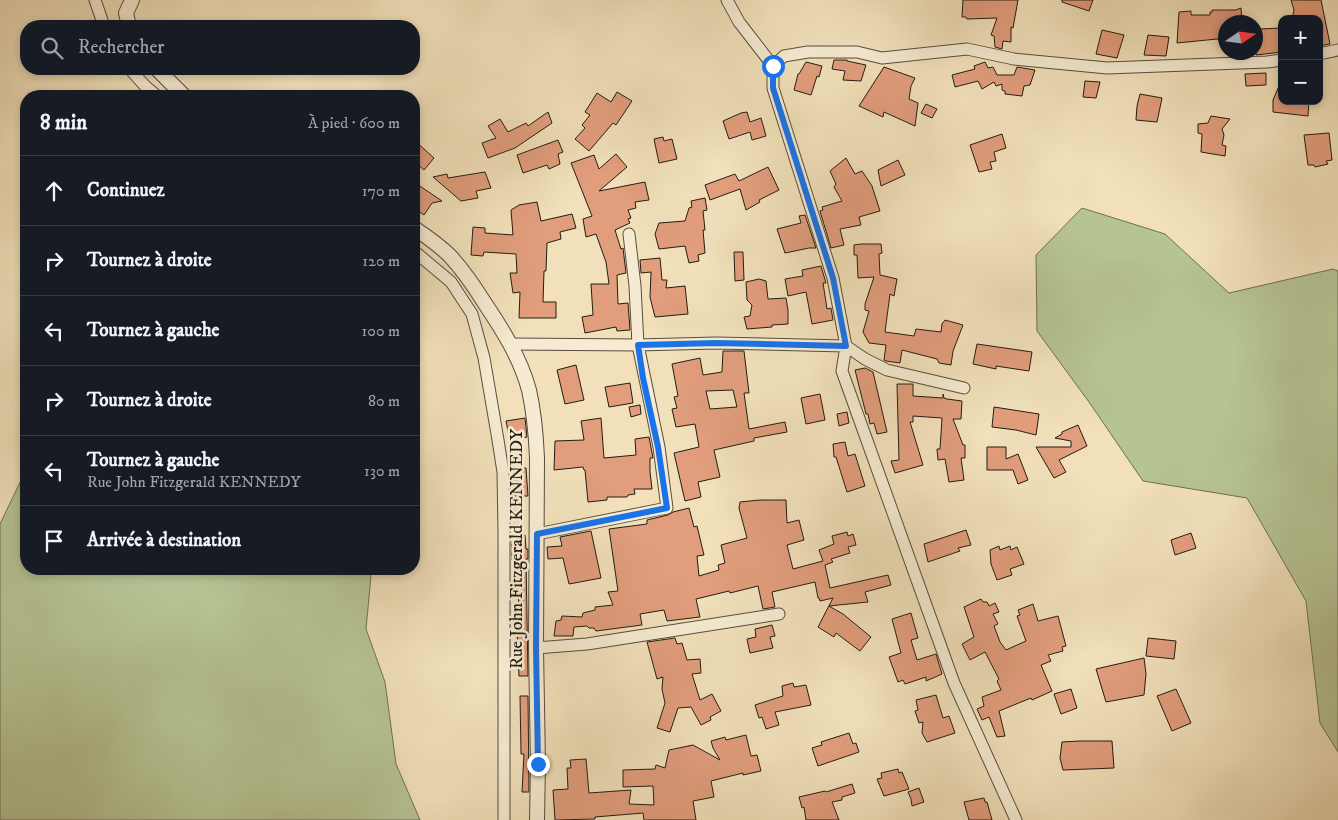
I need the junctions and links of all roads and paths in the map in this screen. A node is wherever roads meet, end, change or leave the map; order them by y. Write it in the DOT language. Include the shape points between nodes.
graph roads {
  1 [pos="95,0"];
  2 [pos="132,0"];
  3 [pos="727,0"];
  4 [pos="102,20"];
  5 [pos="127,20"];
  6 [pos="1338,50"];
  7 [pos="1323,53"];
  8 [pos="1278,61"];
  9 [pos="773,66"];
  10 [pos="135,75"];
  11 [pos="164,75"];
  12 [pos="150,90"];
  13 [pos="178,90"];
  14 [pos="420,233"];
  15 [pos="629,234"];
  16 [pos="420,256"];
  17 [pos="510,344"];
  18 [pos="638,345"];
  19 [pos="846,346"];
  20 [pos="964,388"];
  21 [pos="537,534"];
  22 [pos="779,614"];
  23 [pos="536,648"];
  24 [pos="504,820"];
  25 [pos="537,820"];
  26 [pos="1016,820"];
  1 -- 4 [label="street"];
  2 -- 5 [label="street" via="126,13"];
  3 -- 9 [label="street" via="739,22"];
  6 -- 7 [label="street"];
  8 -- 9 [label="street" via="1107,68 1014,59 967,49 882,58 857,52 808,52 784,56"];
  9 -- 19 [label="street" via="773,88 833,278"];
  10 -- 12 [label="street"];
  11 -- 13 [label="street"];
  14 -- 17 [label="street, Rue John Fitzgerald KENNEDY" via="449,255 463,271"];
  15 -- 18 [label="street"];
  16 -- 24 [label="street" via="451,282 472,314 484,358 503,472"];
  17 -- 18 [label="street"];
  17 -- 21 [label="street, Rue John Fitzgerald KENNEDY" via="528,388 536,430"];
  18 -- 19 [label="street"];
  18 -- 21 [label="street" via="667,508"];
  19 -- 20 [label="street" via="887,370"];
  19 -- 26 [label="street" via="842,371 931,620 954,683"];
  21 -- 23 [label="street, Rue John Fitzgerald KENNEDY"];
  22 -- 23 [label="street" via="587,644"];
  23 -- 25 [label="street, Rue John Fitzgerald KENNEDY"];
}
